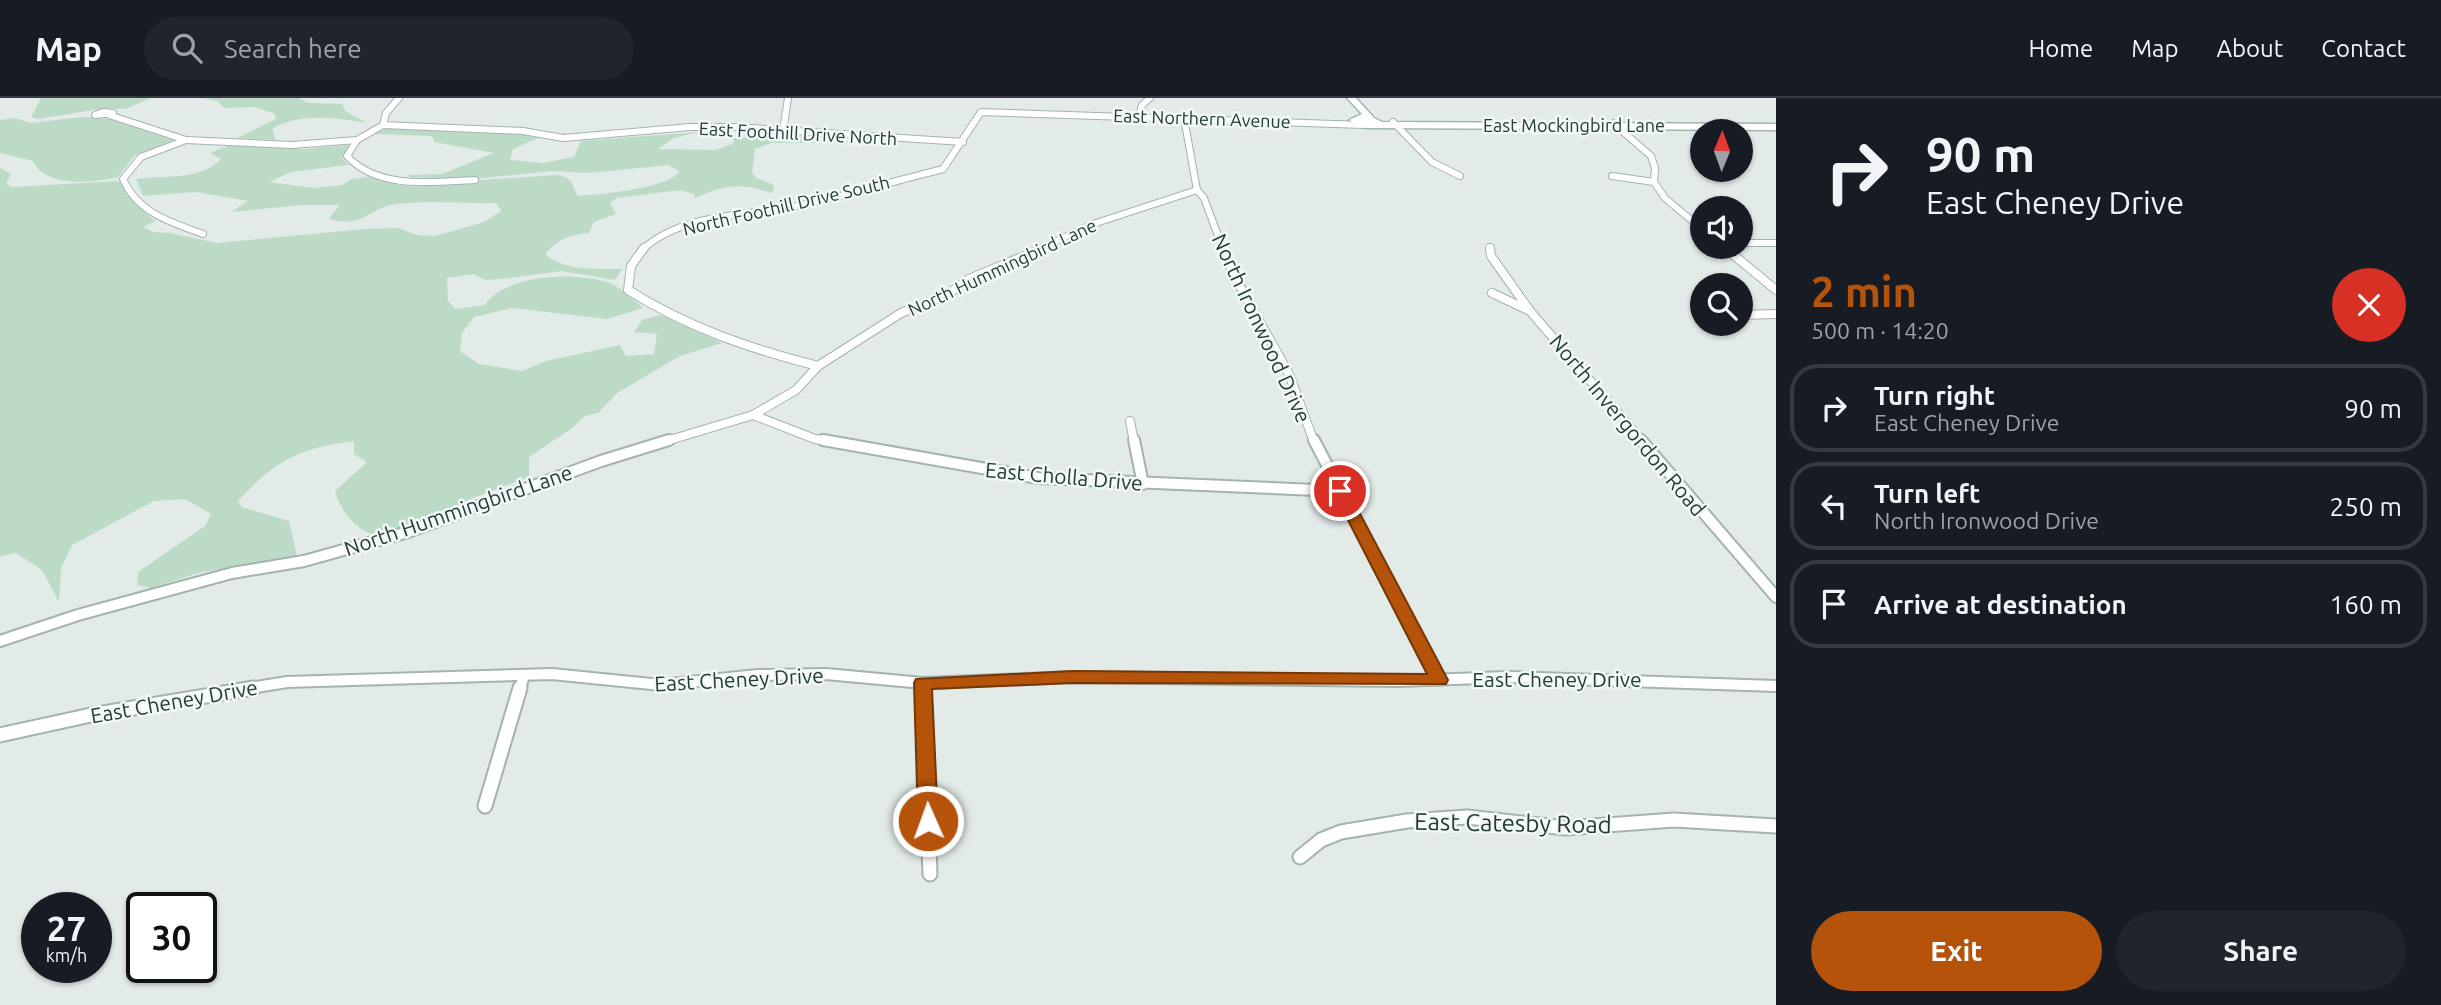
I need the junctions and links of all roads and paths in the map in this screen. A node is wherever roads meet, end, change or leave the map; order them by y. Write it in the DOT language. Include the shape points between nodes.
graph roads {
  1 [pos="399,98"];
  2 [pos="788,98"];
  3 [pos="1150,98"];
  4 [pos="1343,98"];
  5 [pos="1350,98"];
  6 [pos="986,112"];
  7 [pos="109,115"];
  8 [pos="1139,116"];
  9 [pos="1184,118"];
  10 [pos="1365,121"];
  11 [pos="1333,122"];
  12 [pos="1395,123"];
  13 [pos="1614,124"];
  14 [pos="383,125"];
  15 [pos="1776,126"];
  16 [pos="783,131"];
  17 [pos="186,140"];
  18 [pos="357,140"];
  19 [pos="963,142"];
  20 [pos="1460,176"];
  21 [pos="1612,176"];
  22 [pos="475,180"];
  23 [pos="1654,182"];
  24 [pos="1197,190"];
  25 [pos="1690,219"];
  26 [pos="203,234"];
  27 [pos="1753,243"];
  28 [pos="1776,243"];
  29 [pos="1490,248"];
  30 [pos="1739,259"];
  31 [pos="1776,290"];
  32 [pos="1492,293"];
  33 [pos="1530,311"];
  34 [pos="1753,314"];
  35 [pos="1776,314"];
  36 [pos="818,366"];
  37 [pos="753,415"];
  38 [pos="1130,421"];
  39 [pos="1143,484"];
  40 [pos="1340,491"];
  41 [pos="1776,597"];
  42 [pos="0,641"];
  43 [pos="524,675"];
  44 [pos="1439,680"];
  45 [pos="923,683"];
  46 [pos="1776,686"];
  47 [pos="0,735"];
  48 [pos="485,806"];
  49 [pos="1776,826"];
  50 [pos="1300,857"];
  51 [pos="930,874"];
  1 -- 14 [label="street" via="386,113"];
  2 -- 16 [label="street"];
  3 -- 8 [label="street"];
  4 -- 10 [label="street"];
  5 -- 10 [label="street"];
  6 -- 8 [label="street, East Northern Avenue"];
  6 -- 19 [label="street, North Foothill Drive South" via="977,114"];
  7 -- 17 [label="street"];
  8 -- 9 [label="street, East Northern Avenue"];
  9 -- 11 [label="street, East Northern Avenue"];
  9 -- 24 [label="street, North Ironwood Drive"];
  10 -- 11 [label="street, East Northern Avenue"];
  10 -- 11 [label="street, East Northern Avenue"];
  10 -- 12 [label="street, East Mockingbird Lane"];
  12 -- 13 [label="street, East Mockingbird Lane"];
  12 -- 20 [label="street" via="1432,162"];
  13 -- 15 [label="street, East Mockingbird Lane"];
  13 -- 23 [label="street" via="1651,156 1656,168"];
  14 -- 16 [label="street, East Foothill Drive North" via="523,131 563,138 690,127"];
  14 -- 18 [label="street"];
  16 -- 19 [label="street, East Foothill Drive North"];
  17 -- 18 [label="street" via="292,145"];
  17 -- 26 [label="street" via="142,155 123,180 144,208"];
  18 -- 22 [label="street" via="347,158 378,174 416,181"];
  19 -- 36 [label="street, North Foothill Drive South" via="943,169 798,206 713,218 670,232 639,250 626,276 628,290 657,309 755,351"];
  21 -- 23 [label="street"];
  23 -- 25 [label="street"];
  24 -- 36 [label="street, North Hummingbird Lane" via="1090,225 981,273 945,296 901,313"];
  24 -- 40 [label="street, North Ironwood Drive" via="1232,272 1286,368 1318,452"];
  27 -- 28 [label="street"];
  29 -- 33 [label="street, North Invergordon Road"];
  30 -- 31 [label="street"];
  32 -- 33 [label="street"];
  33 -- 41 [label="street, North Invergordon Road"];
  34 -- 35 [label="street"];
  36 -- 37 [label="street, North Hummingbird Lane" via="796,390"];
  37 -- 39 [label="street, East Cholla Drive" via="815,439 940,462 1038,478"];
  37 -- 42 [label="street, North Hummingbird Lane" via="601,461 408,532 304,561 220,576"];
  38 -- 39 [label="street"];
  39 -- 40 [label="street, East Cholla Drive"];
  40 -- 44 [label="street, North Ironwood Drive"];
  43 -- 45 [label="street, East Cheney Drive" via="580,675 661,685 826,674"];
  43 -- 47 [label="street, East Cheney Drive" via="286,682"];
  43 -- 48 [label="street"];
  44 -- 45 [label="street, East Cheney Drive" via="1101,677"];
  44 -- 46 [label="street, East Cheney Drive" via="1597,678"];
  45 -- 51 [label="street"];
  49 -- 50 [label="street, East Catesby Road" via="1674,820 1566,828 1467,817 1342,832 1321,840"];
}
